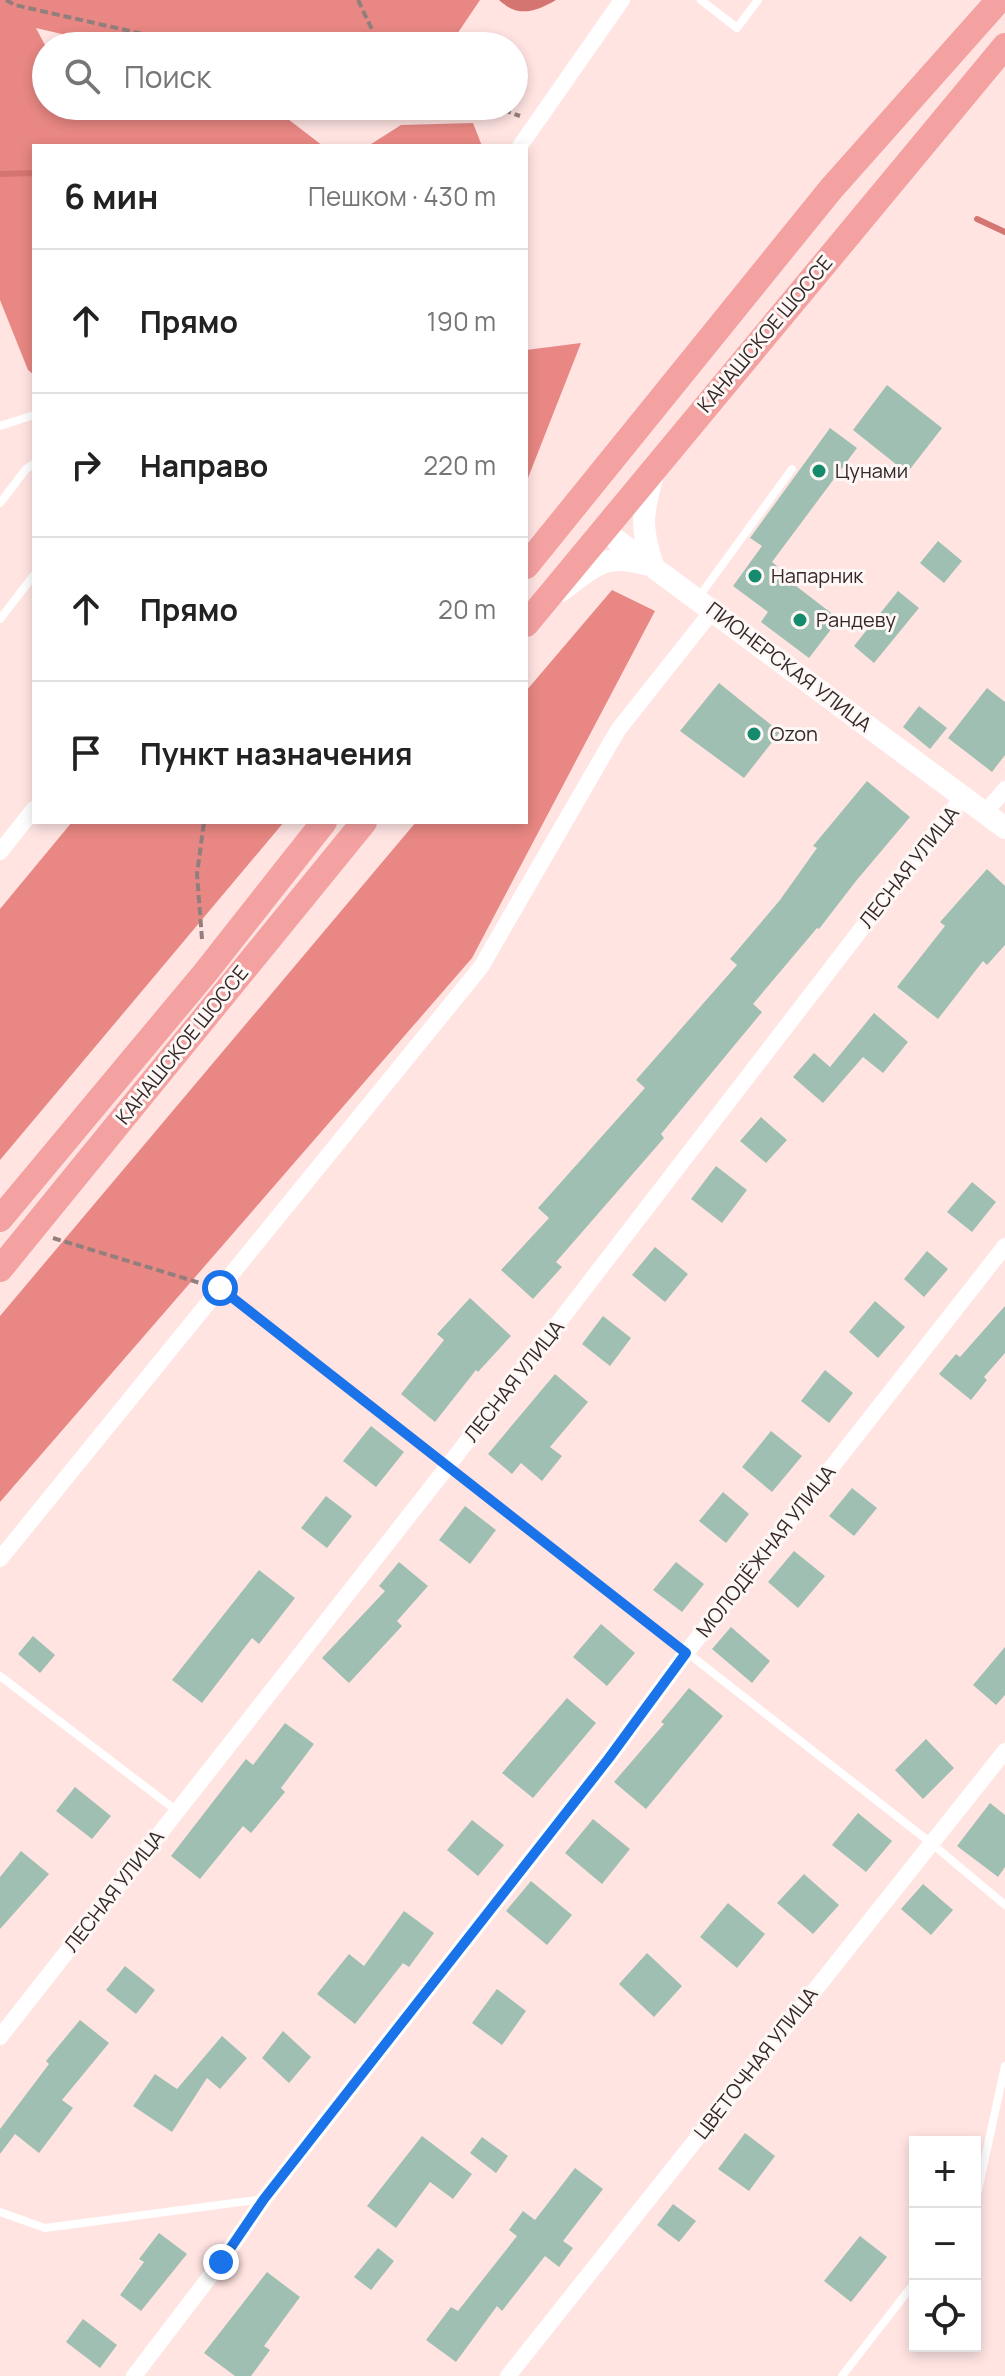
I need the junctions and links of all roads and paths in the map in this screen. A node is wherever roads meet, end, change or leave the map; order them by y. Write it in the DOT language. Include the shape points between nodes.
graph roads {
  1 [pos="6,0"];
  2 [pos="358,0"];
  3 [pos="622,0"];
  4 [pos="701,0"];
  5 [pos="758,0"];
  6 [pos="999,0"];
  7 [pos="134,32"];
  8 [pos="373,32"];
  9 [pos="999,56"];
  10 [pos="528,119"];
  11 [pos="537,122"];
  12 [pos="521,144"];
  13 [pos="32,416"];
  14 [pos="0,426"];
  15 [pos="32,465"];
  16 [pos="654,467"];
  17 [pos="792,469"];
  18 [pos="0,503"];
  19 [pos="572,507"];
  20 [pos="603,530"];
  21 [pos="528,563"];
  22 [pos="653,566"];
  23 [pos="32,578"];
  24 [pos="705,604"];
  25 [pos="534,614"];
  26 [pos="0,619"];
  27 [pos="1005,789"];
  28 [pos="963,797"];
  29 [pos="32,812"];
  30 [pos="985,813"];
  31 [pos="204,824"];
  32 [pos="322,824"];
  33 [pos="362,824"];
  34 [pos="1005,828"];
  35 [pos="0,852"];
  36 [pos="205,973"];
  37 [pos="0,1219"];
  38 [pos="53,1238"];
  39 [pos="1005,1246"];
  40 [pos="0,1269"];
  41 [pos="220,1288"];
  42 [pos="448,1466"];
  43 [pos="0,1559"];
  44 [pos="686,1653"];
  45 [pos="0,1676"];
  46 [pos="1005,1751"];
  47 [pos="177,1811"];
  48 [pos="931,1843"];
  49 [pos="1005,1905"];
  50 [pos="0,2037"];
  51 [pos="1005,2066"];
  52 [pos="981,2176"];
  53 [pos="264,2199"];
  54 [pos="0,2212"];
  55 [pos="909,2290"];
  56 [pos="134,2376"];
  57 [pos="508,2376"];
  58 [pos="842,2376"];
  1 -- 7 [label="path"];
  2 -- 8 [label="path"];
  3 -- 11 [label="street"];
  4 -- 5 [label="lane" via="737,28"];
  6 -- 19 [label="main road, КАНАШСКОЕ ШОССЕ" via="831,189"];
  9 -- 16 [label="main road, КАНАШСКОЕ ШОССЕ"];
  10 -- 11 [label="path"];
  11 -- 12 [label="street"];
  13 -- 14 [label="lane"];
  15 -- 18 [label="lane"];
  16 -- 20 [label="main road, КАНАШСКОЕ ШОССЕ"];
  16 -- 22 [label="street" via="643,511 643,536"];
  17 -- 24 [label="lane"];
  19 -- 20 [label="main road, ПИОНЕРСКАЯ УЛИЦА"];
  19 -- 21 [label="main road, КАНАШСКОЕ ШОССЕ"];
  20 -- 22 [label="street, ПИОНЕРСКАЯ УЛИЦА"];
  20 -- 25 [label="main road, КАНАШСКОЕ ШОССЕ"];
  22 -- 24 [label="street, ПИОНЕРСКАЯ УЛИЦА"];
  22 -- 25 [label="street" via="625,558 595,566"];
  23 -- 26 [label="lane"];
  24 -- 28 [label="street, ПИОНЕРСКАЯ УЛИЦА"];
  24 -- 41 [label="street" via="618,730 481,967"];
  27 -- 30 [label="street, ЛЕСНАЯ УЛИЦА"];
  28 -- 30 [label="street, ПИОНЕРСКАЯ УЛИЦА"];
  28 -- 42 [label="street, ЛЕСНАЯ УЛИЦА"];
  29 -- 35 [label="street"];
  30 -- 34 [label="street, ПИОНЕРСКАЯ УЛИЦА"];
  31 -- 36 [label="path" via="197,874"];
  32 -- 36 [label="main road, КАНАШСКОЕ ШОССЕ"];
  33 -- 40 [label="main road, КАНАШСКОЕ ШОССЕ"];
  36 -- 37 [label="main road, КАНАШСКОЕ ШОССЕ"];
  38 -- 41 [label="path"];
  39 -- 44 [label="street, МОЛОДЁЖНАЯ УЛИЦА"];
  41 -- 42 [label="lane"];
  41 -- 43 [label="street"];
  42 -- 44 [label="lane"];
  42 -- 47 [label="street, ЛЕСНАЯ УЛИЦА"];
  44 -- 48 [label="lane"];
  44 -- 53 [label="street, МОЛОДЁЖНАЯ УЛИЦА"];
  45 -- 47 [label="lane"];
  46 -- 48 [label="street, ЦВЕТОЧНАЯ УЛИЦА"];
  47 -- 50 [label="street, ЛЕСНАЯ УЛИЦА"];
  48 -- 49 [label="lane"];
  48 -- 57 [label="street, ЦВЕТОЧНАЯ УЛИЦА"];
  51 -- 52 [label="lane"];
  53 -- 54 [label="lane" via="45,2228"];
  53 -- 56 [label="street, МОЛОДЁЖНАЯ УЛИЦА"];
  55 -- 58 [label="lane"];
}
